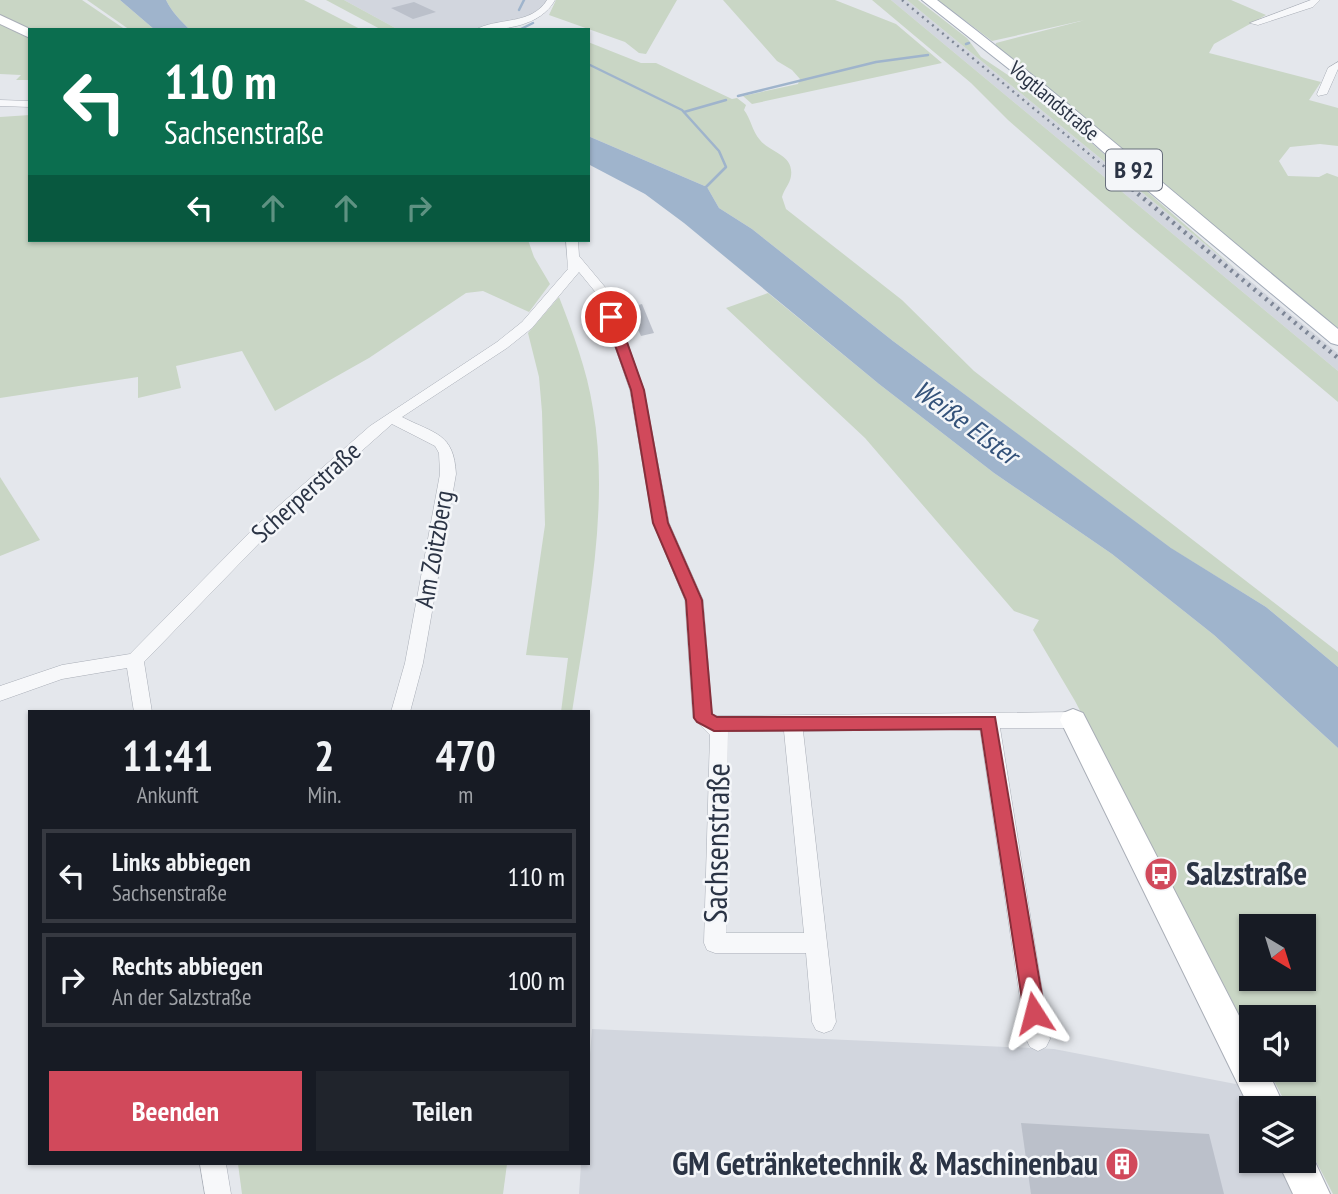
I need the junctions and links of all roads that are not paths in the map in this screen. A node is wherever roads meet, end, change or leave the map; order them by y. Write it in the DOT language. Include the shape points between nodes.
graph roads {
  1 [pos="551,0"];
  2 [pos="929,0"];
  3 [pos="1316,0"];
  4 [pos="0,19"];
  5 [pos="1255,23"];
  6 [pos="487,28"];
  7 [pos="28,33"];
  8 [pos="1338,65"];
  9 [pos="1322,94"];
  10 [pos="0,103"];
  11 [pos="28,104"];
  12 [pos="572,242"];
  13 [pos="575,259"];
  14 [pos="1338,340"];
  15 [pos="390,417"];
  16 [pos="135,660"];
  17 [pos="0,694"];
  18 [pos="143,710"];
  19 [pos="402,710"];
  20 [pos="1073,720"];
  21 [pos="989,722"];
  22 [pos="714,724"];
  23 [pos="793,724"];
  24 [pos="815,943"];
  25 [pos="824,1022"];
  26 [pos="1038,1039"];
  27 [pos="1262,1096"];
  28 [pos="214,1165"];
  29 [pos="1302,1173"];
  30 [pos="218,1194"];
  31 [pos="1312,1194"];
  1 -- 6 [label="street" via="546,11"];
  2 -- 14 [label="main road, Vogtlandstraße / B 92" via="1028,77"];
  3 -- 5 [label="street"];
  4 -- 7 [label="main road"];
  8 -- 9 [label="street"];
  10 -- 11 [label="street"];
  12 -- 13 [label="street"];
  13 -- 15 [label="street, Scherperstraße" via="571,274 527,325"];
  13 -- 22 [label="street" via="603,293 637,390 661,523 694,600 703,718"];
  15 -- 16 [label="street, Scherperstraße" via="263,529"];
  15 -- 19 [label="street, Am Zoitzberg" via="441,443 447,453 414,663"];
  16 -- 17 [label="street" via="62,672"];
  16 -- 18 [label="street"];
  20 -- 21 [label="street, Sachsenstraße"];
  20 -- 27 [label="main road"];
  21 -- 23 [label="street, Sachsenstraße"];
  21 -- 26 [label="street"];
  22 -- 23 [label="street, Sachsenstraße"];
  22 -- 24 [label="street, Sachsenstraße" via="720,734 715,943"];
  23 -- 24 [label="street"];
  24 -- 25 [label="street"];
  28 -- 30 [label="street"];
  29 -- 31 [label="main road"];
}
